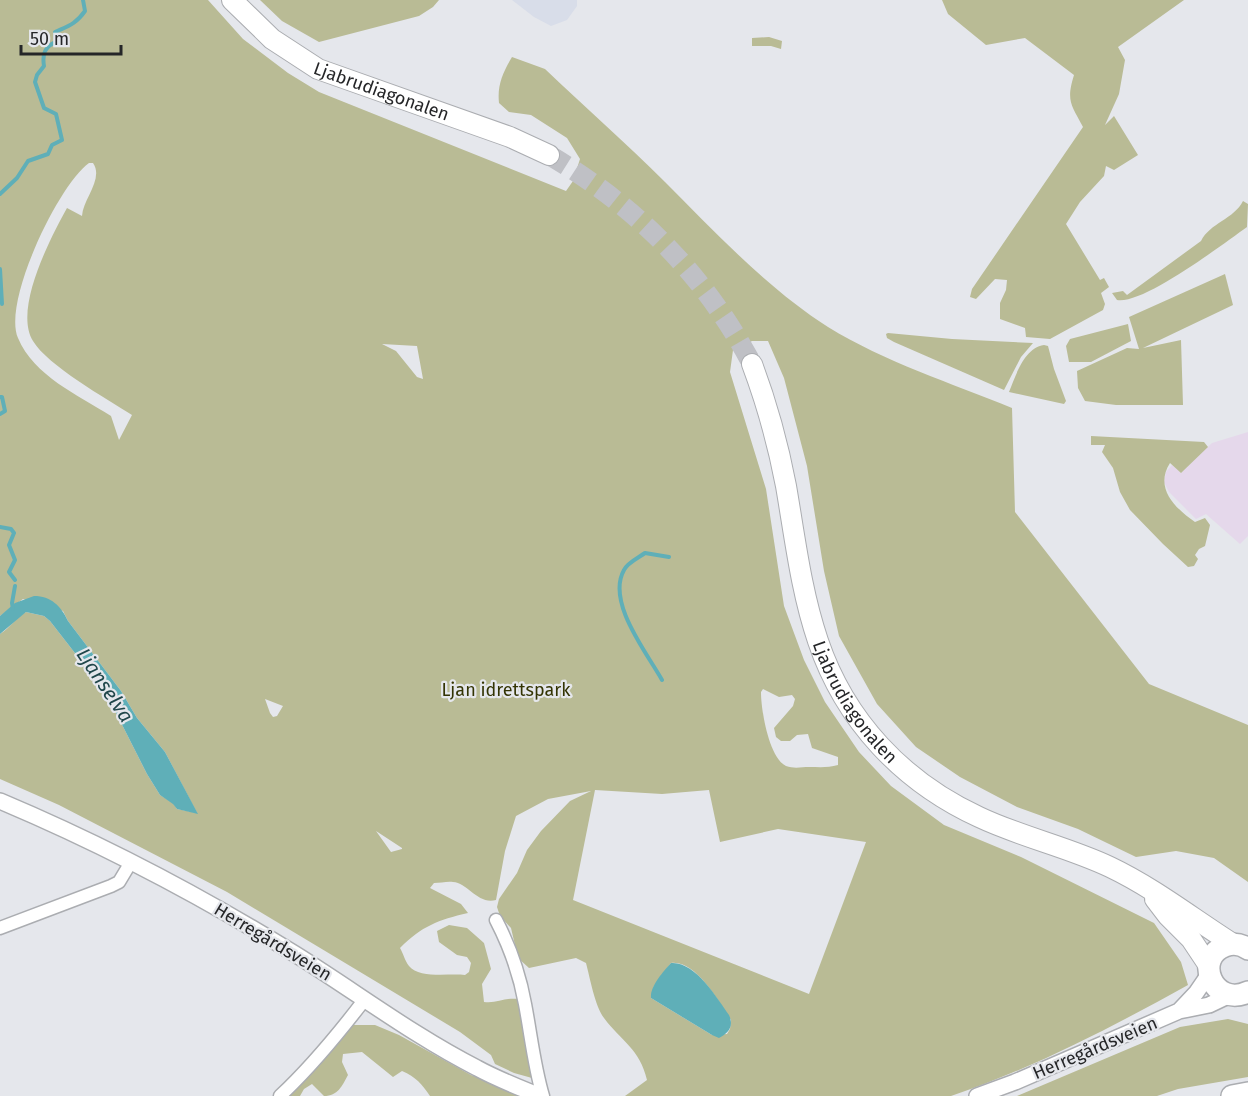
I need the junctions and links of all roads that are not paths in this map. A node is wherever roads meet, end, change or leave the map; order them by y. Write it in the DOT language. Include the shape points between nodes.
graph roads {
  1 [pos="232,0"];
  2 [pos="549,154"];
  3 [pos="752,364"];
  4 [pos="0,801"];
  5 [pos="131,861"];
  6 [pos="1148,890"];
  7 [pos="496,920"];
  8 [pos="0,927"];
  9 [pos="1243,946"];
  10 [pos="1209,970"];
  11 [pos="1240,996"];
  12 [pos="365,999"];
  13 [pos="1179,1011"];
  14 [pos="1248,1094"];
  15 [pos="280,1096"];
  16 [pos="541,1096"];
  17 [pos="977,1096"];
  18 [pos="1232,1096"];
  1 -- 2 [label="main road, Ljabrudiagonalen" via="272,39 318,69"];
  3 -- 6 [label="main road, Ljabrudiagonalen" via="778,449 809,614 827,665 860,723 911,777 948,801 979,818 1101,863"];
  4 -- 5 [label="street, Herregårdsveien"];
  5 -- 8 [label="street" via="119,882"];
  5 -- 12 [label="street, Herregårdsveien" via="247,925"];
  6 -- 9 [label="main road, Ljabrudiagonalen"];
  6 -- 10 [label="main road, Ljabrudiagonalen" via="1191,939"];
  7 -- 16 [label="street, Herregårdsveien" via="525,1002"];
  9 -- 10 [label="highway" via="1217,951"];
  10 -- 11 [label="highway" via="1214,985 1224,993"];
  10 -- 13 [label="street, Herregårdsveien" via="1196,993"];
  11 -- 13 [label="street, Herregårdsveien"];
  12 -- 15 [label="street"];
  12 -- 16 [label="street, Herregårdsveien" via="462,1060"];
  13 -- 17 [label="street, Herregårdsveien"];
  14 -- 18 [label="highway"];
}
